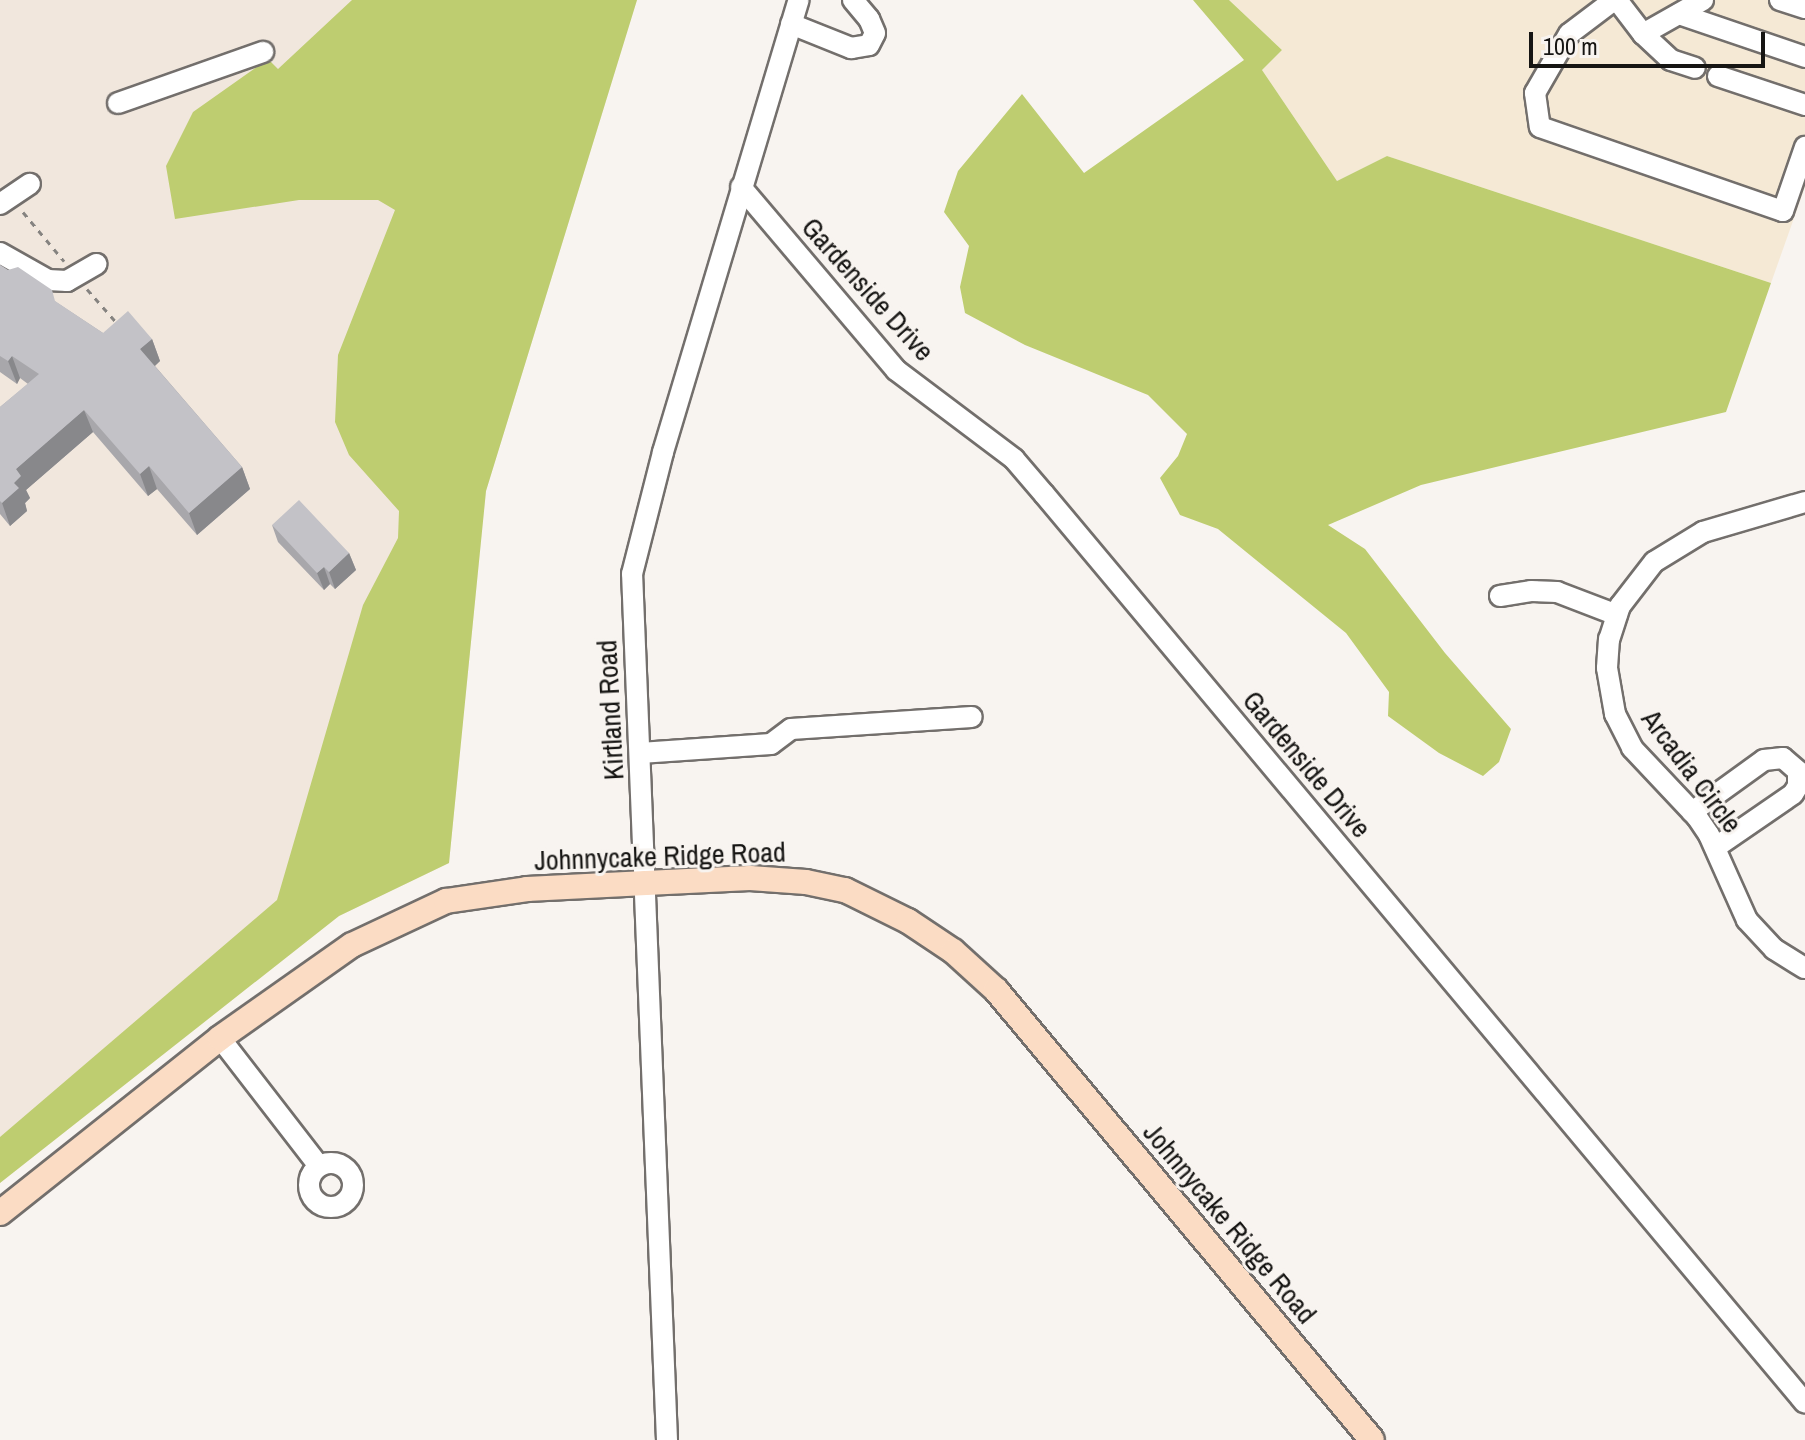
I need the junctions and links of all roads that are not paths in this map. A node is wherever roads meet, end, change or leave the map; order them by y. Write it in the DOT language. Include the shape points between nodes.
graph roads {
  1 [pos="799,0"];
  2 [pos="853,0"];
  3 [pos="1616,0"];
  4 [pos="1703,0"];
  5 [pos="1780,0"];
  6 [pos="1805,8"];
  7 [pos="1679,14"];
  8 [pos="791,24"];
  9 [pos="1643,34"];
  10 [pos="263,52"];
  11 [pos="1805,57"];
  12 [pos="1695,68"];
  13 [pos="1718,76"];
  14 [pos="118,103"];
  15 [pos="1805,105"];
  16 [pos="1805,147"];
  17 [pos="30,184"];
  18 [pos="741,187"];
  19 [pos="0,204"];
  20 [pos="0,253"];
  21 [pos="96,264"];
  22 [pos="1805,502"];
  23 [pos="1500,596"];
  24 [pos="1617,615"];
  25 [pos="972,717"];
  26 [pos="640,753"];
  27 [pos="1692,812"];
  28 [pos="1716,847"];
  29 [pos="646,883"];
  30 [pos="1805,968"];
  31 [pos="220,1038"];
  32 [pos="319,1166"];
  33 [pos="0,1213"];
  34 [pos="1805,1403"];
  35 [pos="667,1440"];
  36 [pos="1372,1440"];
  1 -- 8 [label="street, Kirtland Road"];
  2 -- 8 [label="street" via="875,33 869,45 851,48"];
  3 -- 9 [label="street"];
  3 -- 16 [label="street" via="1569,34 1535,93 1540,127 1783,211"];
  4 -- 7 [label="street"];
  5 -- 6 [label="street"];
  7 -- 9 [label="street"];
  7 -- 11 [label="street"];
  8 -- 18 [label="street, Kirtland Road"];
  9 -- 12 [label="street" via="1671,60"];
  10 -- 14 [label="street"];
  13 -- 15 [label="street"];
  17 -- 19 [label="street"];
  18 -- 26 [label="street, Kirtland Road" via="632,574"];
  18 -- 34 [label="street, Gardenside Drive" via="896,370 1014,459"];
  20 -- 21 [label="street" via="48,280 67,281"];
  22 -- 24 [label="street, Arcadia Circle" via="1678,544 1633,584"];
  23 -- 24 [label="street" via="1557,592"];
  24 -- 27 [label="street, Arcadia Circle" via="1607,668 1615,714 1632,748"];
  25 -- 26 [label="street" via="791,729 771,744"];
  26 -- 29 [label="street, Kirtland Road"];
  27 -- 28 [label="street, Arcadia Circle"];
  27 -- 28 [label="street" via="1764,760 1783,758 1798,771 1793,794"];
  28 -- 30 [label="street, Arcadia Circle" via="1747,920 1774,949"];
  29 -- 31 [label="main road, Johnnycake Ridge Road" via="527,889 446,901 352,945"];
  29 -- 35 [label="street, Kirtland Road"];
  29 -- 36 [label="main road, Johnnycake Ridge Road" via="750,878 845,890 879,904 953,951 996,990"];
  31 -- 32 [label="street"];
  31 -- 33 [label="main road, Johnnycake Ridge Road"];
}
